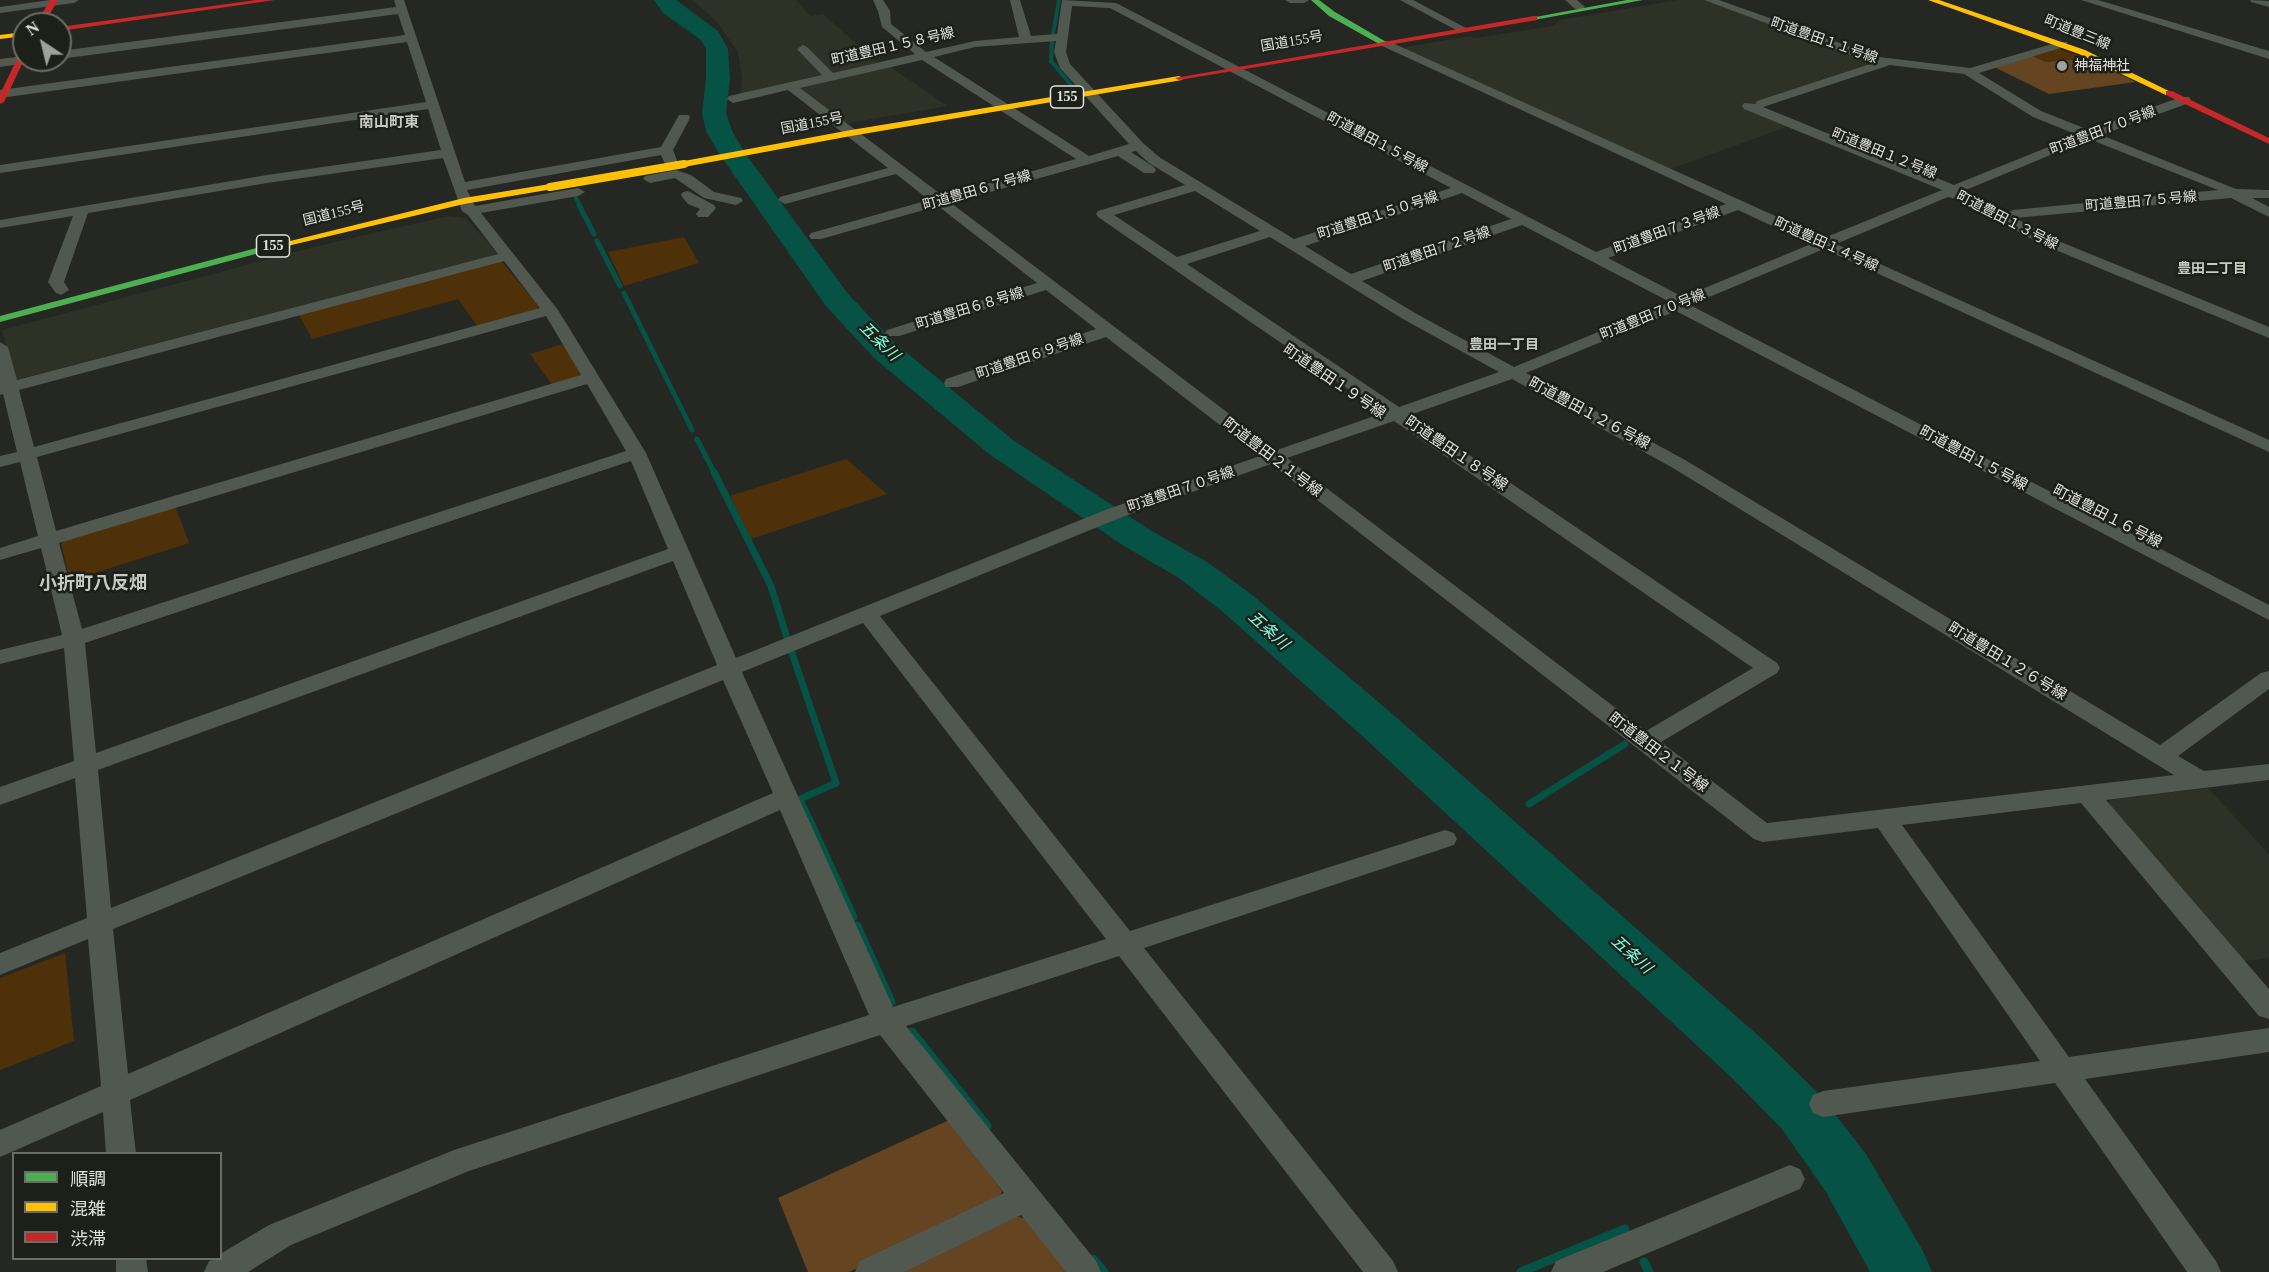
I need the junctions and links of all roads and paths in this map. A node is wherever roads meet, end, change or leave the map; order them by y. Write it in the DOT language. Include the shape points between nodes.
graph roads {
  1 [pos="74,0"];
  2 [pos="267,0"];
  3 [pos="878,0"];
  4 [pos="1015,0"];
  5 [pos="1290,0"];
  6 [pos="1304,0"];
  7 [pos="1315,0"];
  8 [pos="1405,0"];
  9 [pos="1622,0"];
  10 [pos="1639,0"];
  11 [pos="1709,0"];
  12 [pos="1932,0"];
  13 [pos="2086,0"];
  14 [pos="2255,0"];
  15 [pos="53,1"];
  16 [pos="1067,1"];
  17 [pos="2269,1"];
  18 [pos="1574,4"];
  19 [pos="400,5"];
  20 [pos="0,10"];
  21 [pos="72,28"];
  22 [pos="1460,28"];
  23 [pos="1062,37"];
  24 [pos="411,38"];
  25 [pos="1026,40"];
  26 [pos="1383,42"];
  27 [pos="2063,44"];
  28 [pos="803,49"];
  29 [pos="72,53"];
  30 [pos="923,55"];
  31 [pos="2269,55"];
  32 [pos="1887,62"];
  33 [pos="1232,67"];
  34 [pos="15,72"];
  35 [pos="1970,72"];
  36 [pos="830,77"];
  37 [pos="790,86"];
  38 [pos="1088,91"];
  39 [pos="2,96"];
  40 [pos="733,99"];
  41 [pos="2185,100"];
  42 [pos="432,105"];
  43 [pos="1002,105"];
  44 [pos="684,118"];
  45 [pos="847,131"];
  46 [pos="2091,134"];
  47 [pos="2269,141"];
  48 [pos="1138,146"];
  49 [pos="666,150"];
  50 [pos="1120,150"];
  51 [pos="448,153"];
  52 [pos="1086,160"];
  53 [pos="680,165"];
  54 [pos="0,169"];
  55 [pos="897,169"];
  56 [pos="1197,186"];
  57 [pos="1464,188"];
  58 [pos="1958,189"];
  59 [pos="2234,193"];
  60 [pos="2269,194"];
  61 [pos="463,198"];
  62 [pos="785,200"];
  63 [pos="736,201"];
  64 [pos="939,201"];
  65 [pos="1738,205"];
  66 [pos="82,210"];
  67 [pos="2269,213"];
  68 [pos="703,214"];
  69 [pos="2013,214"];
  70 [pos="1524,219"];
  71 [pos="0,224"];
  72 [pos="1271,232"];
  73 [pos="816,236"];
  74 [pos="1824,244"];
  75 [pos="1292,245"];
  76 [pos="506,256"];
  77 [pos="1596,257"];
  78 [pos="1175,263"];
  79 [pos="1349,280"];
  80 [pos="1047,285"];
  81 [pos="61,290"];
  82 [pos="1683,303"];
  83 [pos="0,307"];
  84 [pos="550,310"];
  85 [pos="0,319"];
  86 [pos="2269,323"];
  87 [pos="1107,331"];
  88 [pos="892,333"];
  89 [pos="2269,333"];
  90 [pos="0,347"];
  91 [pos="1513,373"];
  92 [pos="590,378"];
  93 [pos="952,383"];
  94 [pos="5,388"];
  95 [pos="1391,416"];
  96 [pos="2269,447"];
  97 [pos="638,453"];
  98 [pos="27,455"];
  99 [pos="1273,458"];
  100 [pos="0,462"];
  101 [pos="49,540"];
  102 [pos="680,552"];
  103 [pos="0,554"];
  104 [pos="2269,601"];
  105 [pos="2269,613"];
  106 [pos="867,614"];
  107 [pos="74,639"];
  108 [pos="0,657"];
  109 [pos="1743,661"];
  110 [pos="730,670"];
  111 [pos="2269,678"];
  112 [pos="1644,742"];
  113 [pos="2161,756"];
  114 [pos="85,765"];
  115 [pos="2269,772"];
  116 [pos="2195,777"];
  117 [pos="2088,795"];
  118 [pos="0,796"];
  119 [pos="786,797"];
  120 [pos="1885,819"];
  121 [pos="1445,839"];
  122 [pos="100,924"];
  123 [pos="1124,944"];
  124 [pos="0,964"];
  125 [pos="2269,1008"];
  126 [pos="886,1022"];
  127 [pos="2269,1040"];
  128 [pos="2062,1070"];
  129 [pos="116,1093"];
  130 [pos="1823,1104"];
  131 [pos="0,1144"];
  132 [pos="121,1152"];
  133 [pos="1790,1179"];
  134 [pos="1026,1197"];
  135 [pos="220,1272"];
  136 [pos="871,1272"];
  137 [pos="1085,1272"];
  138 [pos="1382,1272"];
  139 [pos="1567,1272"];
  140 [pos="2205,1272"];
  1 -- 15 [label="street"];
  2 -- 21 [label="main road"];
  3 -- 30 [label="street" via="886,25"];
  4 -- 25 [label="street"];
  5 -- 6 [label="street"];
  7 -- 26 [label="main road"];
  8 -- 22 [label="street"];
  9 -- 18 [label="main road, 国道155号 / 155"];
  10 -- 26 [label="main road, 国道155号 / 155"];
  11 -- 32 [label="street, 町道豊田１１号線"];
  12 -- 27 [label="main road, 町道豊三線"];
  13 -- 31 [label="street"];
  14 -- 17 [label="street"];
  15 -- 20 [label="street"];
  16 -- 23 [label="street, 町道豊田１２６号線"];
  16 -- 33 [label="street, 町道豊田１５号線" via="1112,5"];
  18 -- 22 [label="main road, 国道155号 / 155"];
  19 -- 24 [label="street"];
  19 -- 29 [label="street"];
  22 -- 26 [label="main road, 国道155号 / 155"];
  23 -- 25 [label="street, 町道豊田１５８号線"];
  23 -- 38 [label="street, 町道豊田１２６号線" via="1062,61"];
  24 -- 39 [label="street"];
  24 -- 42 [label="street"];
  25 -- 30 [label="street, 町道豊田１５８号線" via="975,44"];
  26 -- 33 [label="main road, 国道155号 / 155"];
  26 -- 65 [label="street, 町道豊田１４号線"];
  27 -- 35 [label="street"];
  27 -- 41 [label="main road, 町道豊三線"];
  28 -- 36 [label="street"];
  30 -- 36 [label="street, 町道豊田１５８号線"];
  30 -- 43 [label="street"];
  32 -- 35 [label="street, 町道豊田１１号線"];
  32 -- 58 [label="street, 町道豊田１３号線" via="1754,105"];
  33 -- 38 [label="main road, 国道155号 / 155"];
  33 -- 57 [label="street, 町道豊田１５号線"];
  34 -- 39 [label="main road"];
  35 -- 46 [label="street, 町道豊田１１号線" via="2034,112"];
  36 -- 37 [label="street, 町道豊田１５８号線"];
  37 -- 40 [label="street, 町道豊田１５８号線"];
  37 -- 45 [label="street, 町道豊田２１号線"];
  38 -- 43 [label="main road, 国道155号 / 155"];
  38 -- 48 [label="street, 町道豊田１２６号線"];
  41 -- 46 [label="street, 町道豊田７０号線"];
  41 -- 47 [label="main road, 町道豊三線"];
  42 -- 51 [label="street"];
  42 -- 54 [label="street"];
  43 -- 45 [label="main road, 国道155号 / 155"];
  43 -- 52 [label="street"];
  44 -- 49 [label="street"];
  45 -- 53 [label="main road, 国道155号 / 155" via="698,157"];
  45 -- 55 [label="street, 町道豊田２１号線"];
  46 -- 58 [label="street, 町道豊田７０号線"];
  46 -- 59 [label="street, 町道豊田１１号線"];
  48 -- 50 [label="street, 町道豊田６７号線"];
  48 -- 56 [label="street, 町道豊田１２６号線"];
  49 -- 53 [label="street"];
  49 -- 61 [label="street"];
  50 -- 52 [label="street, 町道豊田６７号線"];
  50 -- 95 [label="street, 町道豊田１９号線" via="1176,186 1087,213"];
  51 -- 61 [label="street"];
  51 -- 66 [label="street"];
  52 -- 64 [label="street, 町道豊田６７号線"];
  53 -- 61 [label="street"];
  53 -- 61 [label="main road, 国道155号 / 155"];
  53 -- 63 [label="street" via="686,178 709,195"];
  53 -- 68 [label="street" via="681,185 693,201 709,208"];
  55 -- 62 [label="street"];
  55 -- 64 [label="street, 町道豊田２１号線"];
  56 -- 72 [label="street, 町道豊田１２６号線"];
  56 -- 78 [label="street, 町道豊田１８号線" via="1103,214"];
  57 -- 70 [label="street, 町道豊田１５号線"];
  57 -- 75 [label="street, 町道豊田１５０号線"];
  58 -- 69 [label="street"];
  58 -- 74 [label="street, 町道豊田７０号線"];
  58 -- 89 [label="street, 町道豊田１３号線" via="1952,194 1965,196 2046,241"];
  59 -- 60 [label="street, 町道豊田７５号線"];
  59 -- 67 [label="street, 町道豊田１１号線"];
  59 -- 69 [label="street, 町道豊田７５号線"];
  61 -- 76 [label="street"];
  61 -- 81 [label="main road, 国道155号 / 155" via="356,215"];
  61 -- 85 [label="main road, 国道155号 / 155"];
  64 -- 73 [label="street, 町道豊田６７号線"];
  64 -- 80 [label="street, 町道豊田２１号線"];
  65 -- 74 [label="street, 町道豊田１４号線"];
  65 -- 77 [label="street, 町道豊田７３号線"];
  66 -- 71 [label="street"];
  66 -- 81 [label="street" via="56,282"];
  69 -- 86 [label="street" via="2053,236"];
  70 -- 77 [label="street, 町道豊田１５号線"];
  70 -- 79 [label="street, 町道豊田７２号線"];
  72 -- 75 [label="street, 町道豊田１２６号線"];
  72 -- 78 [label="street"];
  74 -- 82 [label="street, 町道豊田７０号線"];
  74 -- 96 [label="street, 町道豊田１４号線"];
  75 -- 79 [label="street, 町道豊田１２６号線"];
  76 -- 84 [label="street"];
  76 -- 94 [label="street"];
  77 -- 82 [label="street, 町道豊田１５号線"];
  78 -- 95 [label="street, 町道豊田１８号線"];
  79 -- 91 [label="street, 町道豊田１２６号線"];
  80 -- 87 [label="street, 町道豊田２１号線"];
  80 -- 88 [label="street, 町道豊田６８号線"];
  81 -- 83 [label="main road, 国道155号 / 155"];
  82 -- 91 [label="street, 町道豊田７０号線"];
  82 -- 104 [label="street, 町道豊田１６号線"];
  82 -- 105 [label="street, 町道豊田１５号線"];
  84 -- 92 [label="street"];
  84 -- 98 [label="street"];
  87 -- 93 [label="street, 町道豊田６９号線"];
  87 -- 99 [label="street, 町道豊田２１号線"];
  90 -- 94 [label="street"];
  91 -- 95 [label="street, 町道豊田７０号線"];
  91 -- 113 [label="street, 町道豊田１２６号線" via="1680,464"];
  92 -- 97 [label="street"];
  92 -- 101 [label="street"];
  94 -- 98 [label="street"];
  95 -- 99 [label="street, 町道豊田７０号線"];
  95 -- 109 [label="street, 町道豊田１９号線"];
  95 -- 112 [label="street, 町道豊田１８号線" via="1769,668"];
  97 -- 102 [label="street"];
  97 -- 107 [label="street"];
  98 -- 100 [label="street"];
  98 -- 101 [label="street"];
  99 -- 106 [label="street, 町道豊田７０号線" via="1115,513"];
  99 -- 112 [label="street, 町道豊田２１号線"];
  101 -- 103 [label="street"];
  101 -- 107 [label="street"];
  102 -- 110 [label="street"];
  102 -- 114 [label="street"];
  106 -- 110 [label="street, 町道豊田７０号線"];
  106 -- 123 [label="street"];
  107 -- 108 [label="street"];
  107 -- 114 [label="street"];
  110 -- 119 [label="street"];
  110 -- 122 [label="street, 町道豊田７０号線"];
  111 -- 113 [label="street"];
  112 -- 120 [label="street, 町道豊田２１号線" via="1763,833"];
  113 -- 116 [label="street, 町道豊田１２６号線"];
  114 -- 118 [label="street"];
  114 -- 122 [label="street"];
  115 -- 116 [label="street"];
  116 -- 117 [label="street"];
  117 -- 120 [label="street"];
  117 -- 125 [label="street"];
  119 -- 126 [label="street"];
  119 -- 129 [label="street"];
  120 -- 128 [label="street"];
  121 -- 123 [label="street"];
  122 -- 124 [label="street, 町道豊田７０号線"];
  122 -- 129 [label="street"];
  123 -- 126 [label="street"];
  123 -- 138 [label="street"];
  126 -- 134 [label="street"];
  126 -- 135 [label="street" via="464,1159 280,1235"];
  127 -- 128 [label="street"];
  128 -- 130 [label="street"];
  128 -- 140 [label="street"];
  129 -- 131 [label="street"];
  129 -- 132 [label="street"];
  133 -- 139 [label="street"];
  134 -- 136 [label="street"];
  134 -- 137 [label="street"];
}
